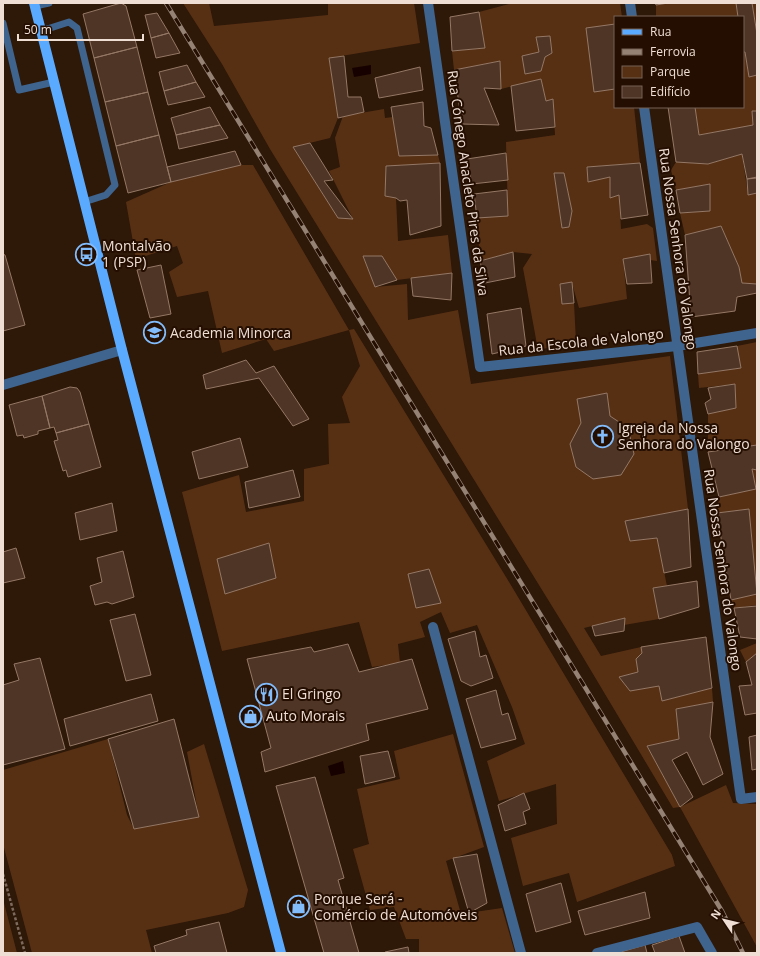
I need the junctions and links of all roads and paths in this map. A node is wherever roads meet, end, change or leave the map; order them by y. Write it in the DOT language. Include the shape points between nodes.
graph roads {
  1 [pos="49,3"];
  2 [pos="428,3"];
  3 [pos="630,3"];
  4 [pos="34,5"];
  5 [pos="632,16"];
  6 [pos="3,23"];
  7 [pos="41,31"];
  8 [pos="54,82"];
  9 [pos="644,108"];
  10 [pos="84,202"];
  11 [pos="757,333"];
  12 [pos="678,346"];
  13 [pos="122,350"];
  14 [pos="480,367"];
  15 [pos="3,385"];
  16 [pos="433,627"];
  17 [pos="757,797"];
  18 [pos="3,874"];
  19 [pos="25,953"];
  20 [pos="281,953"];
  21 [pos="521,953"];
  22 [pos="597,953"];
  23 [pos="712,953"];
  1 -- 4 [label="lane"];
  2 -- 14 [label="street, Rua Cónego Anacleto Pires da Silva"];
  3 -- 5 [label="street"];
  4 -- 7 [label="main road"];
  6 -- 8 [label="lane" via="19,90"];
  7 -- 8 [label="main road"];
  7 -- 10 [label="lane" via="70,22 77,28 115,185 106,195"];
  8 -- 10 [label="main road"];
  9 -- 12 [label="street, Rua Nossa Senhora do Valongo"];
  10 -- 13 [label="main road"];
  11 -- 12 [label="street, Rua da Escola de Valongo"];
  12 -- 14 [label="street, Rua da Escola de Valongo"];
  12 -- 17 [label="street, Rua Nossa Senhora do Valongo" via="741,799"];
  13 -- 15 [label="street"];
  13 -- 20 [label="main road"];
  16 -- 21 [label="street"];
  18 -- 19 [label="path"];
  22 -- 23 [label="street" via="697,926"];
}
